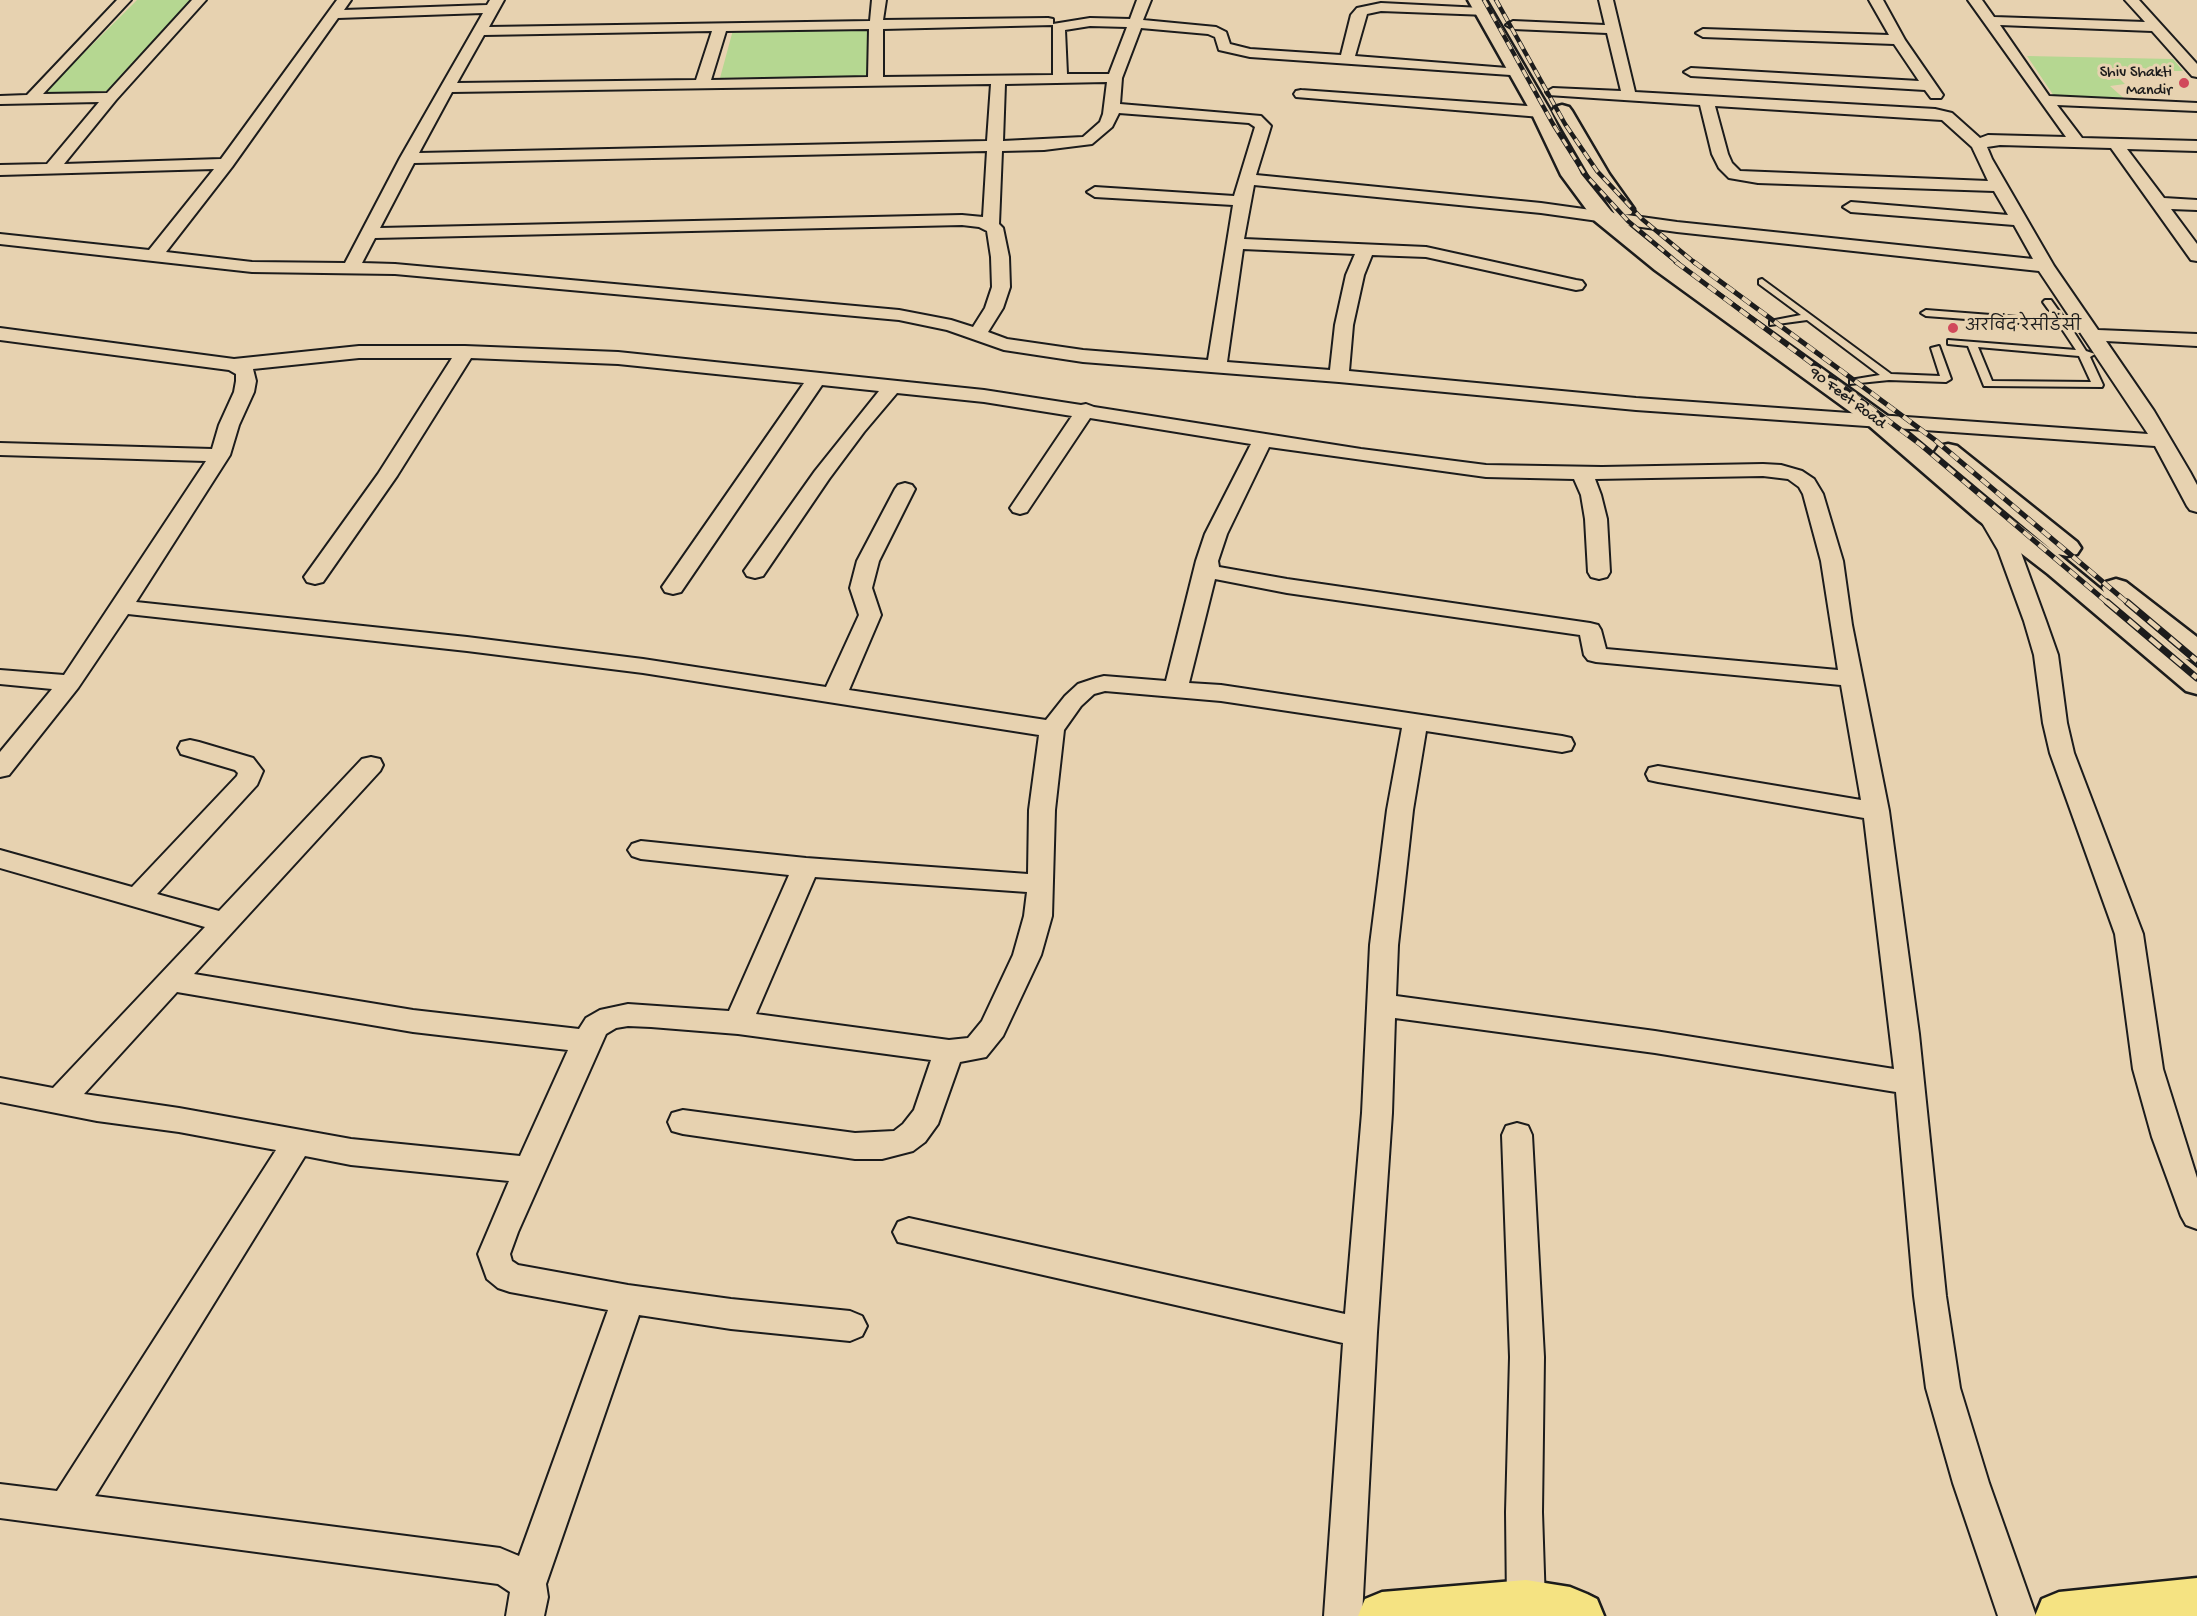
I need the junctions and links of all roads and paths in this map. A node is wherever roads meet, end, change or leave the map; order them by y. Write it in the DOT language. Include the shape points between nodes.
graph roads {
  1 [pos="124,0"];
  2 [pos="199,0"];
  3 [pos="344,0"];
  4 [pos="879,0"];
  5 [pos="1144,0"];
  6 [pos="1606,0"];
  7 [pos="1876,0"];
  8 [pos="1975,0"];
  9 [pos="2132,0"];
  10 [pos="495,5"];
  11 [pos="1479,6"];
  12 [pos="1027,8"];
  13 [pos="333,15"];
  14 [pos="1990,21"];
  15 [pos="1133,23"];
  16 [pos="876,24"];
  17 [pos="1053,24"];
  18 [pos="720,27"];
  19 [pos="2157,27"];
  20 [pos="1614,29"];
  21 [pos="1517,30"];
  22 [pos="480,31"];
  23 [pos="1703,33"];
  24 [pos="1498,38"];
  25 [pos="1898,40"];
  26 [pos="2191,59"];
  27 [pos="1347,60"];
  28 [pos="1691,72"];
  29 [pos="1520,73"];
  30 [pos="2197,73"];
  31 [pos="1060,78"];
  32 [pos="1115,78"];
  33 [pos="875,81"];
  34 [pos="998,81"];
  35 [pos="702,85"];
  36 [pos="1930,86"];
  37 [pos="449,88"];
  38 [pos="1541,92"];
  39 [pos="1301,94"];
  40 [pos="1629,96"];
  41 [pos="111,97"];
  42 [pos="0,100"];
  43 [pos="30,100"];
  44 [pos="1706,100"];
  45 [pos="2045,100"];
  46 [pos="2197,106"];
  47 [pos="1112,108"];
  48 [pos="1947,116"];
  49 [pos="2078,143"];
  50 [pos="2116,144"];
  51 [pos="1979,145"];
  52 [pos="995,146"];
  53 [pos="2197,146"];
  54 [pos="408,158"];
  55 [pos="226,164"];
  56 [pos="51,169"];
  57 [pos="0,170"];
  58 [pos="1246,179"];
  59 [pos="1999,186"];
  60 [pos="1095,192"];
  61 [pos="1241,201"];
  62 [pos="2158,203"];
  63 [pos="2197,205"];
  64 [pos="1851,207"];
  65 [pos="1604,216"];
  66 [pos="1634,221"];
  67 [pos="2020,221"];
  68 [pos="991,224"];
  69 [pos="369,233"];
  70 [pos="0,239"];
  71 [pos="1235,244"];
  72 [pos="1366,249"];
  73 [pos="154,256"];
  74 [pos="2197,256"];
  75 [pos="2045,266"];
  76 [pos="351,268"];
  77 [pos="1762,282"];
  78 [pos="1576,285"];
  79 [pos="2048,302"];
  80 [pos="1926,313"];
  81 [pos="1808,317"];
  82 [pos="1773,323"];
  83 [pos="2063,324"];
  84 [pos="2088,330"];
  85 [pos="0,334"];
  86 [pos="978,334"];
  87 [pos="2197,340"];
  88 [pos="1951,342"];
  89 [pos="1972,344"];
  90 [pos="1936,348"];
  91 [pos="465,352"];
  92 [pos="2083,353"];
  93 [pos="2106,355"];
  94 [pos="234,365"];
  95 [pos="1217,365"];
  96 [pos="1339,375"];
  97 [pos="1889,377"];
  98 [pos="817,378"];
  99 [pos="1854,382"];
  100 [pos="893,386"];
  101 [pos="1086,410"];
  102 [pos="1876,419"];
  103 [pos="1908,422"];
  104 [pos="1263,439"];
  105 [pos="2162,441"];
  106 [pos="0,449"];
  107 [pos="220,455"];
  108 [pos="1582,473"];
  109 [pos="905,489"];
  110 [pos="2197,506"];
  111 [pos="1020,508"];
  112 [pos="1988,514"];
  113 [pos="1207,567"];
  114 [pos="755,571"];
  115 [pos="1599,572"];
  116 [pos="315,577"];
  117 [pos="673,587"];
  118 [pos="123,607"];
  119 [pos="2197,652"];
  120 [pos="0,676"];
  121 [pos="1852,679"];
  122 [pos="70,683"];
  123 [pos="2197,684"];
  124 [pos="1176,688"];
  125 [pos="834,696"];
  126 [pos="1415,722"];
  127 [pos="1052,729"];
  128 [pos="1562,744"];
  129 [pos="190,748"];
  130 [pos="371,765"];
  131 [pos="0,769"];
  132 [pos="1658,774"];
  133 [pos="1876,811"];
  134 [pos="641,850"];
  135 [pos="0,859"];
  136 [pos="806,867"];
  137 [pos="1041,884"];
  138 [pos="137,898"];
  139 [pos="226,923"];
  140 [pos="172,981"];
  141 [pos="1380,1005"];
  142 [pos="738,1023"];
  143 [pos="587,1041"];
  144 [pos="949,1051"];
  145 [pos="1910,1083"];
  146 [pos="0,1090"];
  147 [pos="59,1102"];
  148 [pos="683,1122"];
  149 [pos="1517,1135"];
  150 [pos="297,1143"];
  151 [pos="529,1170"];
  152 [pos="2197,1216"];
  153 [pos="909,1232"];
  154 [pos="628,1299"];
  155 [pos="850,1326"];
  156 [pos="1360,1332"];
  157 [pos="0,1501"];
  158 [pos="66,1509"];
  159 [pos="1526,1590"];
  160 [pos="1344,1602"];
  161 [pos="2197,1602"];
  162 [pos="526,1604"];
  163 [pos="1382,1616"];
  164 [pos="1389,1616"];
  165 [pos="1580,1616"];
  166 [pos="2018,1616"];
  167 [pos="2059,1616"];
  1 -- 43 [label="street"];
  2 -- 41 [label="street"];
  3 -- 13 [label="street"];
  4 -- 16 [label="street"];
  5 -- 15 [label="street"];
  6 -- 20 [label="street"];
  7 -- 25 [label="street"];
  8 -- 14 [label="street"];
  9 -- 19 [label="street"];
  10 -- 13 [label="street"];
  10 -- 22 [label="street"];
  11 -- 24 [label="main road"];
  11 -- 27 [label="street" via="1381,7 1362,11"];
  12 -- 17 [label="street"];
  13 -- 55 [label="street"];
  14 -- 19 [label="street"];
  14 -- 45 [label="street"];
  15 -- 17 [label="street"];
  15 -- 27 [label="street" via="1218,32 1222,44 1229,49"];
  15 -- 32 [label="street"];
  16 -- 17 [label="street"];
  16 -- 18 [label="street"];
  16 -- 33 [label="street"];
  17 -- 31 [label="street"];
  18 -- 22 [label="street"];
  18 -- 35 [label="street"];
  19 -- 26 [label="street"];
  20 -- 21 [label="street"];
  20 -- 40 [label="street"];
  21 -- 24 [label="main road"];
  22 -- 37 [label="street"];
  23 -- 25 [label="street"];
  24 -- 29 [label="main road"];
  25 -- 36 [label="street"];
  26 -- 30 [label="street"];
  27 -- 29 [label="street"];
  28 -- 36 [label="street"];
  29 -- 38 [label="main road"];
  31 -- 32 [label="street"];
  31 -- 34 [label="street"];
  32 -- 47 [label="street"];
  33 -- 34 [label="street"];
  33 -- 35 [label="street"];
  34 -- 52 [label="street"];
  35 -- 37 [label="street"];
  36 -- 48 [label="street"];
  37 -- 54 [label="street"];
  38 -- 39 [label="street"];
  38 -- 40 [label="street"];
  38 -- 65 [label="main road, 90 Feet Road" via="1571,175"];
  38 -- 66 [label="main road, 90 Feet Road"];
  40 -- 44 [label="street"];
  41 -- 43 [label="street"];
  41 -- 56 [label="street"];
  42 -- 43 [label="street"];
  44 -- 48 [label="street"];
  44 -- 59 [label="street" via="1720,154 1735,175"];
  45 -- 46 [label="street"];
  45 -- 49 [label="street"];
  47 -- 52 [label="street" via="1107,124 1087,141"];
  47 -- 58 [label="street" via="1256,119 1263,130"];
  48 -- 51 [label="street"];
  49 -- 50 [label="street"];
  49 -- 51 [label="street" via="1988,140"];
  50 -- 53 [label="street"];
  50 -- 62 [label="street"];
  51 -- 59 [label="street"];
  52 -- 54 [label="street"];
  52 -- 68 [label="street"];
  54 -- 69 [label="street"];
  55 -- 56 [label="street"];
  55 -- 73 [label="street"];
  56 -- 57 [label="street"];
  58 -- 61 [label="street"];
  58 -- 65 [label="street"];
  59 -- 67 [label="street"];
  60 -- 61 [label="street"];
  61 -- 71 [label="street"];
  62 -- 63 [label="street"];
  62 -- 74 [label="street"];
  64 -- 67 [label="street"];
  65 -- 66 [label="street"];
  65 -- 102 [label="main road, 90 Feet Road" via="1663,265"];
  66 -- 75 [label="street"];
  66 -- 82 [label="main road, 90 Feet Road"];
  67 -- 75 [label="street"];
  68 -- 69 [label="street" via="962,220"];
  68 -- 86 [label="street" via="997,235 1001,286 994,308"];
  69 -- 76 [label="street"];
  70 -- 73 [label="street"];
  71 -- 72 [label="street"];
  71 -- 95 [label="street"];
  72 -- 78 [label="street" via="1446,255"];
  72 -- 96 [label="street" via="1355,275 1344,325"];
  73 -- 76 [label="street" via="252,267"];
  75 -- 84 [label="street"];
  76 -- 86 [label="street" via="899,315"];
  77 -- 81 [label="lane"];
  79 -- 83 [label="lane"];
  80 -- 83 [label="lane"];
  81 -- 82 [label="lane"];
  81 -- 97 [label="lane"];
  82 -- 99 [label="main road, 90 Feet Road"];
  83 -- 84 [label="lane"];
  83 -- 92 [label="lane"];
  84 -- 87 [label="street"];
  84 -- 93 [label="street"];
  85 -- 94 [label="street"];
  86 -- 95 [label="street" via="1004,344 1051,352"];
  88 -- 89 [label="lane"];
  89 -- 92 [label="lane"];
  89 -- 92 [label="lane" via="1988,384 2098,386"];
  90 -- 97 [label="lane" via="1946,379"];
  91 -- 94 [label="street" via="359,352"];
  91 -- 98 [label="street" via="618,358"];
  91 -- 116 [label="street" via="387,476"];
  92 -- 93 [label="lane"];
  93 -- 105 [label="street"];
  94 -- 107 [label="street" via="245,371 244,392"];
  95 -- 96 [label="street"];
  96 -- 102 [label="street" via="1636,404"];
  97 -- 99 [label="lane"];
  98 -- 100 [label="street"];
  98 -- 117 [label="street"];
  99 -- 103 [label="main road, 90 Feet Road"];
  100 -- 101 [label="street"];
  100 -- 114 [label="street" via="856,428"];
  101 -- 104 [label="street"];
  101 -- 111 [label="street"];
  102 -- 103 [label="street"];
  102 -- 112 [label="main road, 90 Feet Road"];
  103 -- 105 [label="street"];
  103 -- 119 [label="main road, 90 Feet Road"];
  104 -- 108 [label="street" via="1428,465"];
  104 -- 113 [label="street" via="1216,534"];
  105 -- 110 [label="street"];
  106 -- 107 [label="street"];
  107 -- 118 [label="street"];
  108 -- 115 [label="street" via="1596,519"];
  108 -- 121 [label="street" via="1763,470 1796,475 1806,483 1820,514 1833,561"];
  109 -- 125 [label="street" via="868,561 861,588 870,615"];
  112 -- 123 [label="main road, 90 Feet Road"];
  112 -- 152 [label="street" via="2009,550 2046,655 2062,753 2129,934 2148,1069 2167,1137"];
  113 -- 121 [label="street" via="1212,572 1240,578 1590,630 1596,655"];
  113 -- 124 [label="street"];
  118 -- 122 [label="street"];
  118 -- 125 [label="street" via="572,657"];
  120 -- 122 [label="street"];
  121 -- 133 [label="street"];
  122 -- 131 [label="street"];
  124 -- 126 [label="street"];
  124 -- 127 [label="street" via="1104,683 1086,689"];
  125 -- 127 [label="street"];
  126 -- 128 [label="street"];
  126 -- 141 [label="street" via="1398,821"];
  127 -- 137 [label="street" via="1042,810"];
  129 -- 138 [label="street" via="244,764 251,771 248,779"];
  130 -- 139 [label="street"];
  132 -- 133 [label="street"];
  133 -- 145 [label="street"];
  134 -- 136 [label="street"];
  135 -- 138 [label="street"];
  136 -- 137 [label="street"];
  136 -- 142 [label="street"];
  137 -- 144 [label="street" via="1038,916 1027,955 993,1028 976,1049"];
  138 -- 139 [label="street"];
  139 -- 140 [label="street"];
  140 -- 143 [label="street" via="413,1021"];
  140 -- 147 [label="street"];
  141 -- 145 [label="street" via="1655,1042"];
  141 -- 156 [label="street" via="1377,1113"];
  142 -- 143 [label="street" via="628,1015 610,1018 596,1026"];
  142 -- 144 [label="street"];
  143 -- 151 [label="street"];
  144 -- 148 [label="street" via="927,1115 902,1142 855,1146"];
  145 -- 166 [label="street" via="1930,1296 1943,1388 1971,1483"];
  146 -- 147 [label="street"];
  147 -- 150 [label="street"];
  149 -- 159 [label="street" via="1527,1357"];
  150 -- 151 [label="street"];
  150 -- 158 [label="street"];
  151 -- 154 [label="street" via="494,1254 498,1269 510,1278"];
  153 -- 156 [label="street"];
  154 -- 155 [label="street"];
  154 -- 162 [label="street"];
  156 -- 160 [label="street"];
  157 -- 158 [label="street"];
  158 -- 162 [label="street" via="500,1566 518,1574"];
  159 -- 164 [label="highway"];
  159 -- 165 [label="highway"];
  161 -- 167 [label="highway"];
  163 -- 164 [label="highway"];
}
